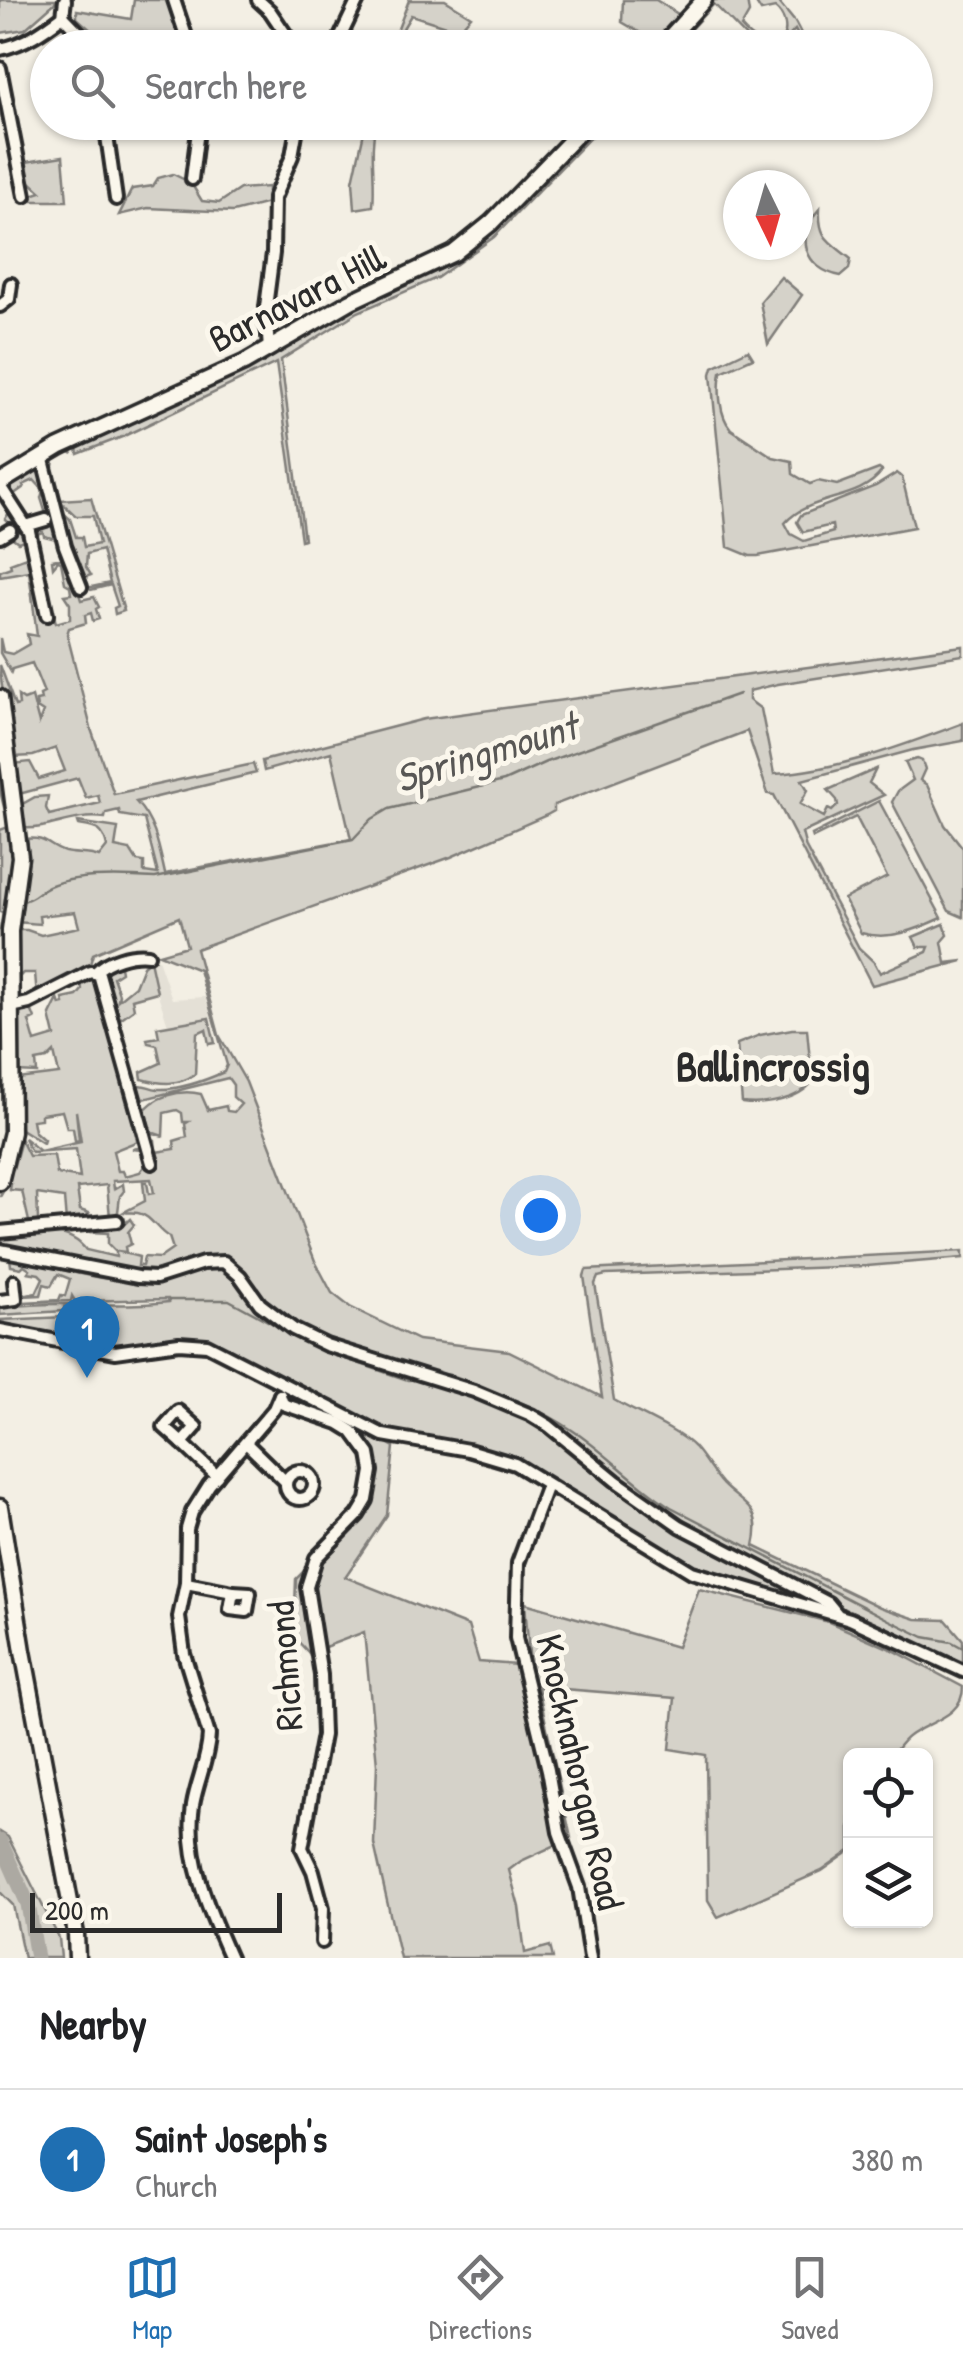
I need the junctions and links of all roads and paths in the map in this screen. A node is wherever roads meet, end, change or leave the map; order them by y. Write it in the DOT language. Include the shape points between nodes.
graph roads {
  1 [pos="66,0"];
  2 [pos="174,0"];
  3 [pos="258,0"];
  4 [pos="358,0"];
  5 [pos="704,0"];
  6 [pos="63,16"];
  7 [pos="43,30"];
  8 [pos="77,30"];
  9 [pos="184,30"];
  10 [pos="283,30"];
  11 [pos="344,30"];
  12 [pos="676,30"];
  13 [pos="30,39"];
  14 [pos="0,49"];
  15 [pos="0,68"];
  16 [pos="108,140"];
  17 [pos="197,140"];
  18 [pos="295,140"];
  19 [pos="572,140"];
  20 [pos="192,178"];
  21 [pos="25,196"];
  22 [pos="116,199"];
  23 [pos="11,284"];
  24 [pos="0,306"];
  25 [pos="269,350"];
  26 [pos="42,456"];
  27 [pos="0,484"];
  28 [pos="46,520"];
  29 [pos="26,526"];
  30 [pos="81,587"];
  31 [pos="47,614"];
  32 [pos="0,698"];
  33 [pos="148,955"];
  34 [pos="96,972"];
  35 [pos="11,1007"];
  36 [pos="5,1067"];
  37 [pos="152,1164"];
  38 [pos="0,1182"];
  39 [pos="117,1221"];
  40 [pos="0,1232"];
  41 [pos="0,1250"];
  42 [pos="14,1280"];
  43 [pos="0,1301"];
  44 [pos="0,1330"];
  45 [pos="282,1390"];
  46 [pos="182,1442"];
  47 [pos="247,1444"];
  48 [pos="217,1476"];
  49 [pos="286,1482"];
  50 [pos="547,1484"];
  51 [pos="0,1507"];
  52 [pos="186,1583"];
  53 [pos="234,1592"];
  54 [pos="838,1615"];
  55 [pos="963,1671"];
  56 [pos="322,1942"];
  57 [pos="78,1958"];
  58 [pos="230,1958"];
  59 [pos="590,1958"];
  1 -- 6 [label="street"];
  2 -- 9 [label="street"];
  3 -- 10 [label="street"];
  4 -- 11 [label="street"];
  5 -- 12 [label="main road"];
  6 -- 7 [label="street"];
  6 -- 8 [label="street"];
  13 -- 14 [label="street"];
  15 -- 21 [label="street"];
  16 -- 22 [label="street"];
  17 -- 20 [label="street"];
  18 -- 25 [label="street" via="274,198"];
  19 -- 25 [label="main road, Barnavara Hill" via="467,244"];
  23 -- 24 [label="street"];
  25 -- 26 [label="main road, Barnavara Hill"];
  26 -- 27 [label="main road, Barnavara Hill"];
  26 -- 30 [label="street"];
  27 -- 29 [label="street"];
  28 -- 29 [label="street"];
  29 -- 31 [label="street"];
  32 -- 35 [label="main road" via="20,856 10,927"];
  33 -- 34 [label="street"];
  34 -- 35 [label="street"];
  34 -- 37 [label="street"];
  35 -- 36 [label="main road"];
  36 -- 38 [label="main road" via="12,1132"];
  39 -- 40 [label="street"];
  41 -- 54 [label="street" via="138,1278 224,1262 260,1304 294,1329 531,1416 680,1526 828,1603"];
  42 -- 43 [label="street" via="16,1299"];
  44 -- 45 [label="street" via="115,1352 199,1343"];
  45 -- 47 [label="street"];
  45 -- 50 [label="street" via="383,1436 498,1458"];
  45 -- 56 [label="street, Richmond" via="283,1404 292,1410 352,1431 372,1471 367,1500 316,1558 307,1587 323,1712 302,1848 323,1908"];
  46 -- 48 [label="street"];
  47 -- 48 [label="street"];
  47 -- 49 [label="street"];
  48 -- 52 [label="street" via="187,1529"];
  50 -- 54 [label="street" via="692,1572"];
  50 -- 59 [label="street, Knocknahorgan Road" via="518,1563 516,1638 559,1832 579,1886"];
  51 -- 57 [label="main road"];
  52 -- 53 [label="street"];
  52 -- 58 [label="street" via="179,1617 184,1654 209,1735 193,1806 199,1880"];
  54 -- 55 [label="street"];
}
